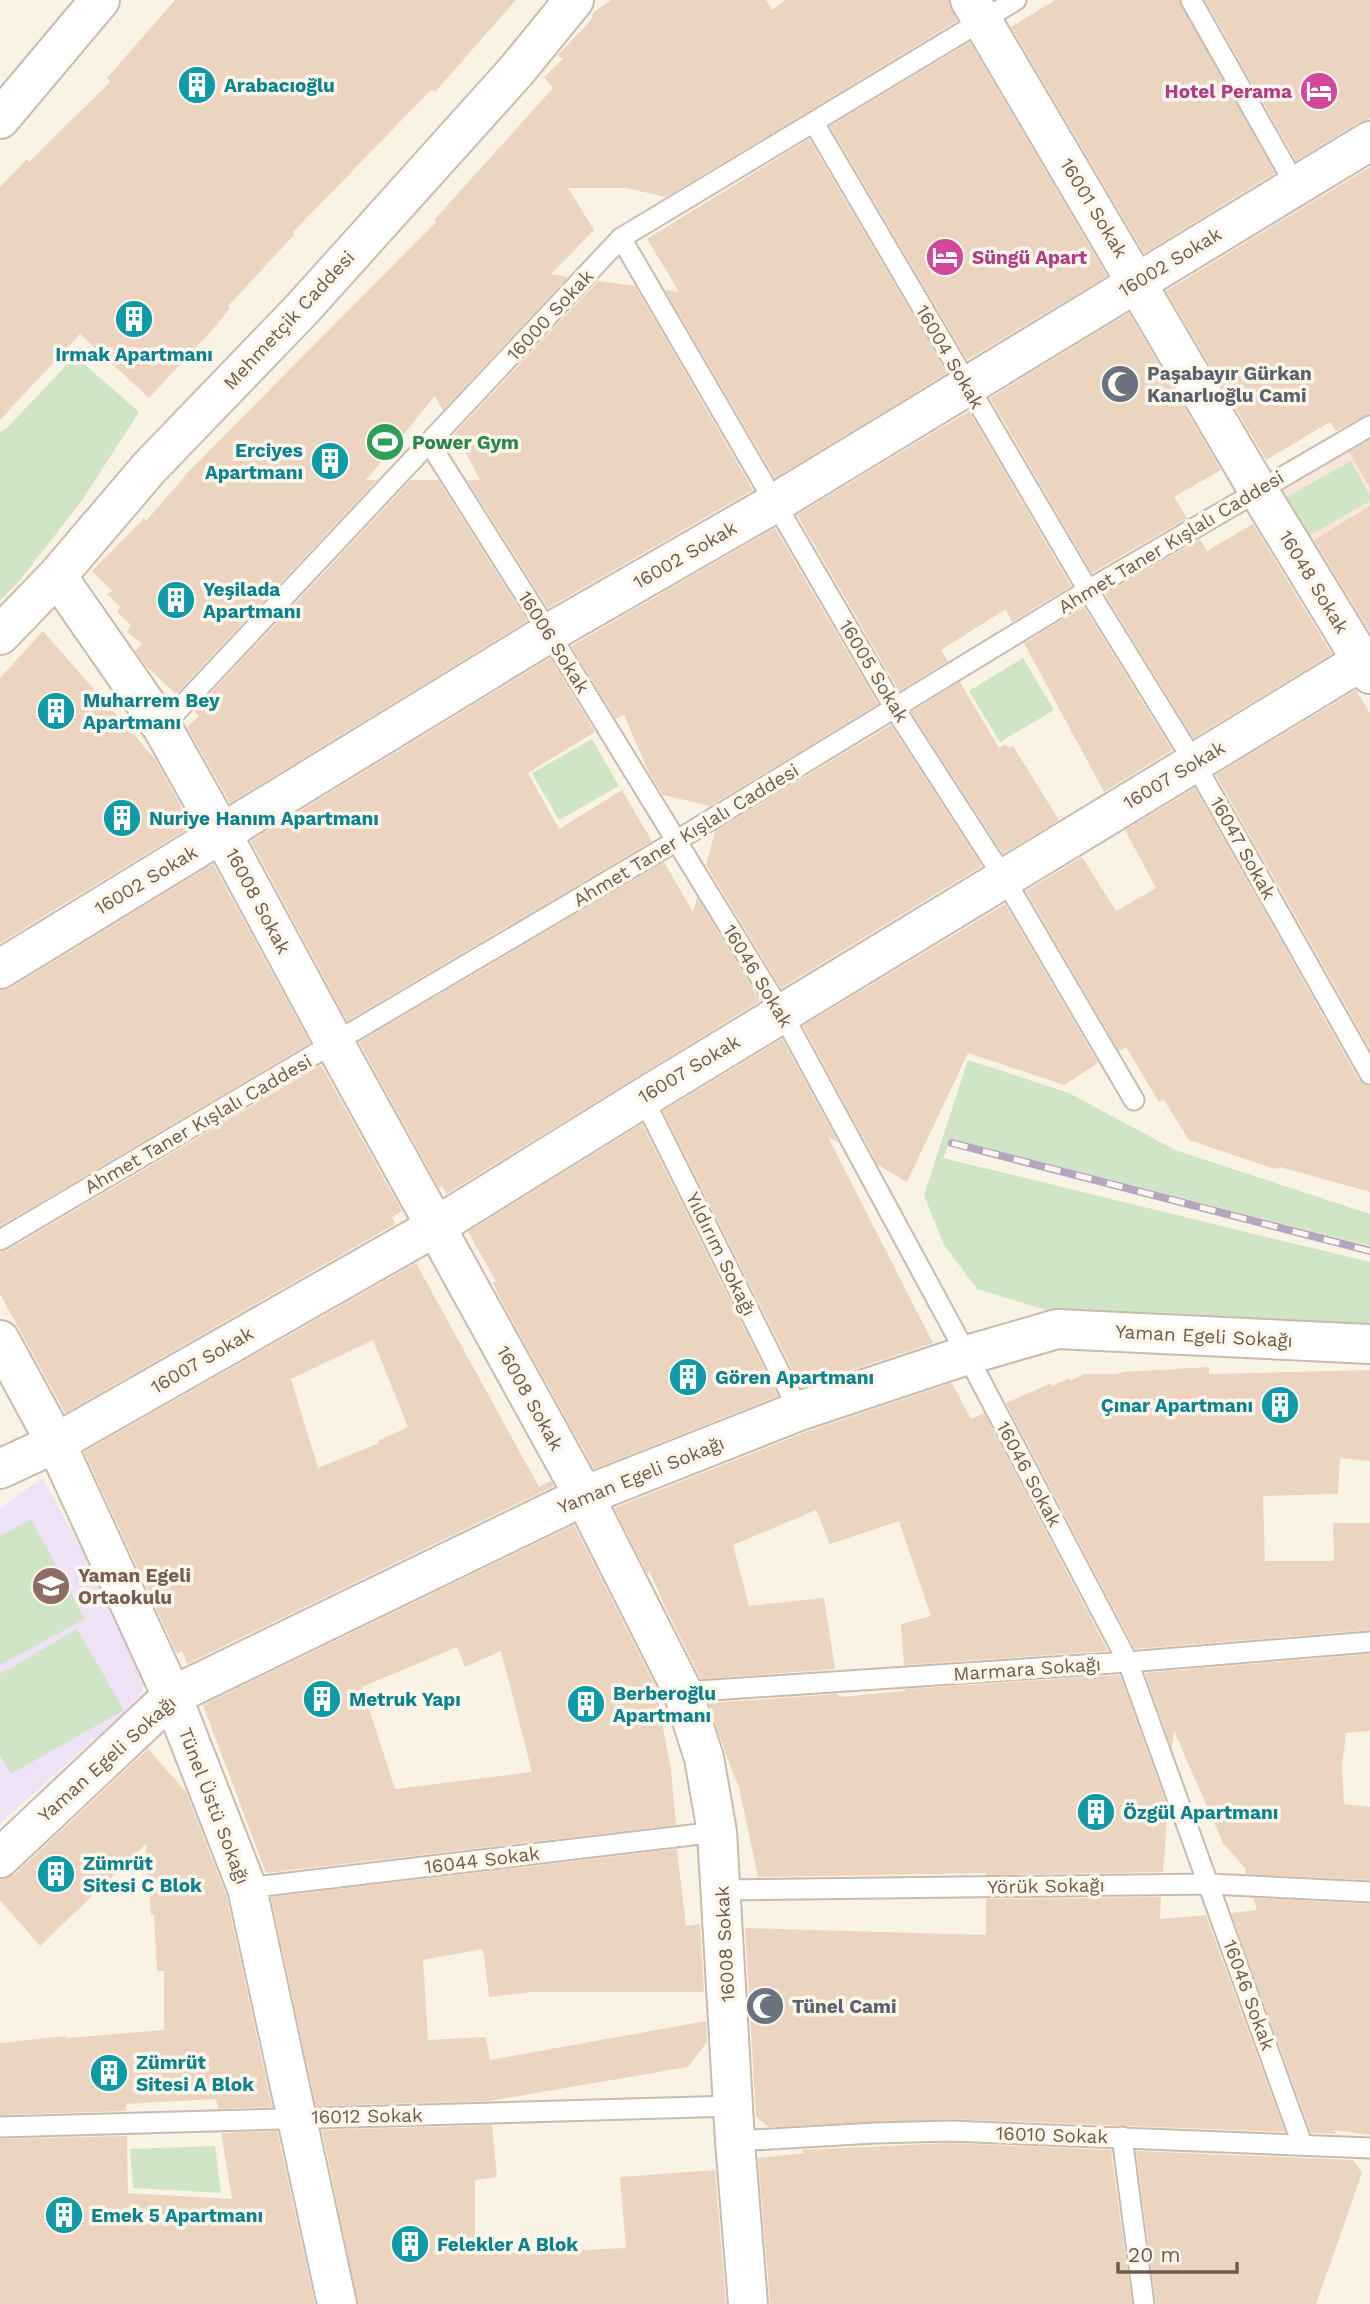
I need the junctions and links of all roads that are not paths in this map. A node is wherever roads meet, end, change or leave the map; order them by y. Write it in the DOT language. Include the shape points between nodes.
graph roads {
  1 [pos="100,0"];
  2 [pos="574,0"];
  3 [pos="1016,0"];
  4 [pos="1191,0"];
  5 [pos="976,10"];
  6 [pos="0,119"];
  7 [pos="814,122"];
  8 [pos="1370,141"];
  9 [pos="1296,186"];
  10 [pos="621,239"];
  11 [pos="1138,281"];
  12 [pos="967,385"];
  13 [pos="1370,426"];
  14 [pos="430,444"];
  15 [pos="1258,489"];
  16 [pos="775,503"];
  17 [pos="57,576"];
  18 [pos="1088,590"];
  19 [pos="549,633"];
  20 [pos="0,635"];
  21 [pos="1367,664"];
  22 [pos="895,709"];
  23 [pos="162,727"];
  24 [pos="1194,762"];
  25 [pos="222,834"];
  26 [pos="676,841"];
  27 [pos="1004,878"];
  28 [pos="0,969"];
  29 [pos="782,1013"];
  30 [pos="335,1044"];
  31 [pos="1370,1074"];
  32 [pos="643,1098"];
  33 [pos="1134,1100"];
  34 [pos="435,1227"];
  35 [pos="0,1240"];
  36 [pos="0,1340"];
  37 [pos="1370,1344"];
  38 [pos="967,1355"];
  39 [pos="799,1410"];
  40 [pos="56,1443"];
  41 [pos="0,1469"];
  42 [pos="584,1496"];
  43 [pos="1370,1642"];
  44 [pos="1128,1662"];
  45 [pos="683,1692"];
  46 [pos="172,1696"];
  47 [pos="718,1832"];
  48 [pos="0,1858"];
  49 [pos="1210,1884"];
  50 [pos="247,1888"];
  51 [pos="722,1889"];
  52 [pos="1370,1892"];
  53 [pos="296,2118"];
  54 [pos="734,2124"];
  55 [pos="0,2127"];
  56 [pos="1122,2137"];
  57 [pos="1302,2144"];
  58 [pos="1370,2148"];
  59 [pos="337,2304"];
  60 [pos="748,2304"];
  61 [pos="1144,2304"];
  1 -- 6 [label="street"];
  2 -- 17 [label="street, Mehmetçik Caddesi" via="517,70 303,308 149,468"];
  3 -- 5 [label="lane, 16000 Sokak"];
  4 -- 9 [label="lane"];
  5 -- 7 [label="lane, 16000 Sokak"];
  5 -- 11 [label="street, 16001 Sokak"];
  7 -- 10 [label="lane, 16000 Sokak"];
  7 -- 12 [label="lane, 16004 Sokak"];
  8 -- 9 [label="street, 16002 Sokak"];
  9 -- 11 [label="street, 16002 Sokak"];
  10 -- 14 [label="lane, 16000 Sokak"];
  10 -- 16 [label="lane, 16005 Sokak"];
  11 -- 12 [label="street, 16002 Sokak"];
  11 -- 15 [label="street, 16001 Sokak"];
  12 -- 16 [label="street, 16002 Sokak"];
  12 -- 18 [label="lane, 16004 Sokak"];
  13 -- 15 [label="lane, Ahmet Taner Kışlalı Caddesi"];
  14 -- 19 [label="lane, 16006 Sokak"];
  14 -- 23 [label="lane, 16000 Sokak"];
  15 -- 18 [label="lane, Ahmet Taner Kışlalı Caddesi"];
  15 -- 21 [label="street, 16048 Sokak"];
  16 -- 19 [label="street, 16002 Sokak"];
  16 -- 22 [label="lane, 16005 Sokak"];
  17 -- 20 [label="street, Mehmetçik Caddesi"];
  17 -- 23 [label="street, 16008 Sokak"];
  18 -- 22 [label="lane, Ahmet Taner Kışlalı Caddesi"];
  18 -- 24 [label="lane, 16047 Sokak"];
  19 -- 25 [label="street, 16002 Sokak"];
  19 -- 26 [label="lane, 16006 Sokak"];
  21 -- 24 [label="street, 16007 Sokak"];
  22 -- 26 [label="lane, Ahmet Taner Kışlalı Caddesi"];
  22 -- 27 [label="lane, 16005 Sokak"];
  23 -- 25 [label="street, 16008 Sokak"];
  24 -- 27 [label="street, 16007 Sokak"];
  24 -- 31 [label="lane, 16047 Sokak"];
  25 -- 28 [label="street, 16002 Sokak"];
  25 -- 30 [label="street, 16008 Sokak"];
  26 -- 29 [label="lane, 16046 Sokak"];
  26 -- 30 [label="lane, Ahmet Taner Kışlalı Caddesi"];
  27 -- 29 [label="street, 16007 Sokak"];
  27 -- 33 [label="lane, 16005 Sokak"];
  29 -- 32 [label="street, 16007 Sokak"];
  29 -- 38 [label="lane, 16046 Sokak"];
  30 -- 34 [label="street, 16008 Sokak"];
  30 -- 35 [label="lane, Ahmet Taner Kışlalı Caddesi"];
  32 -- 34 [label="street, 16007 Sokak"];
  32 -- 39 [label="lane, Yıldırım Sokağı"];
  34 -- 40 [label="street, 16007 Sokak"];
  34 -- 42 [label="street, 16008 Sokak"];
  36 -- 40 [label="street, Tünel Üstü Sokağı"];
  37 -- 38 [label="street, Yaman Egeli Sokağı" via="1057,1329"];
  38 -- 39 [label="street, Yaman Egeli Sokağı"];
  38 -- 44 [label="lane, 16046 Sokak"];
  39 -- 42 [label="street, Yaman Egeli Sokağı"];
  40 -- 41 [label="street, 16007 Sokak"];
  40 -- 46 [label="street, Tünel Üstü Sokağı"];
  42 -- 45 [label="street, 16008 Sokak"];
  42 -- 46 [label="street, Yaman Egeli Sokağı"];
  43 -- 44 [label="lane, Marmara Sokağı"];
  44 -- 45 [label="lane, Marmara Sokağı"];
  44 -- 49 [label="lane, 16046 Sokak"];
  45 -- 47 [label="street, 16008 Sokak" via="704,1758"];
  46 -- 48 [label="street, Yaman Egeli Sokağı"];
  46 -- 50 [label="street, Tünel Üstü Sokağı"];
  47 -- 50 [label="lane, 16044 Sokak"];
  47 -- 51 [label="street, 16008 Sokak"];
  49 -- 51 [label="lane, Yörük Sokağı"];
  49 -- 52 [label="lane, Yörük Sokağı"];
  49 -- 57 [label="lane, 16046 Sokak"];
  50 -- 53 [label="street, Tünel Üstü Sokağı"];
  51 -- 54 [label="street, 16008 Sokak"];
  53 -- 54 [label="lane, 16012 Sokak"];
  53 -- 55 [label="lane, 16012 Sokak"];
  53 -- 59 [label="street, Tünel Üstü Sokağı"];
  54 -- 56 [label="lane, 16010 Sokak" via="875,2133"];
  54 -- 60 [label="street, 16008 Sokak"];
  56 -- 57 [label="lane, 16010 Sokak"];
  56 -- 61 [label="lane"];
  57 -- 58 [label="lane, 16010 Sokak"];
}
